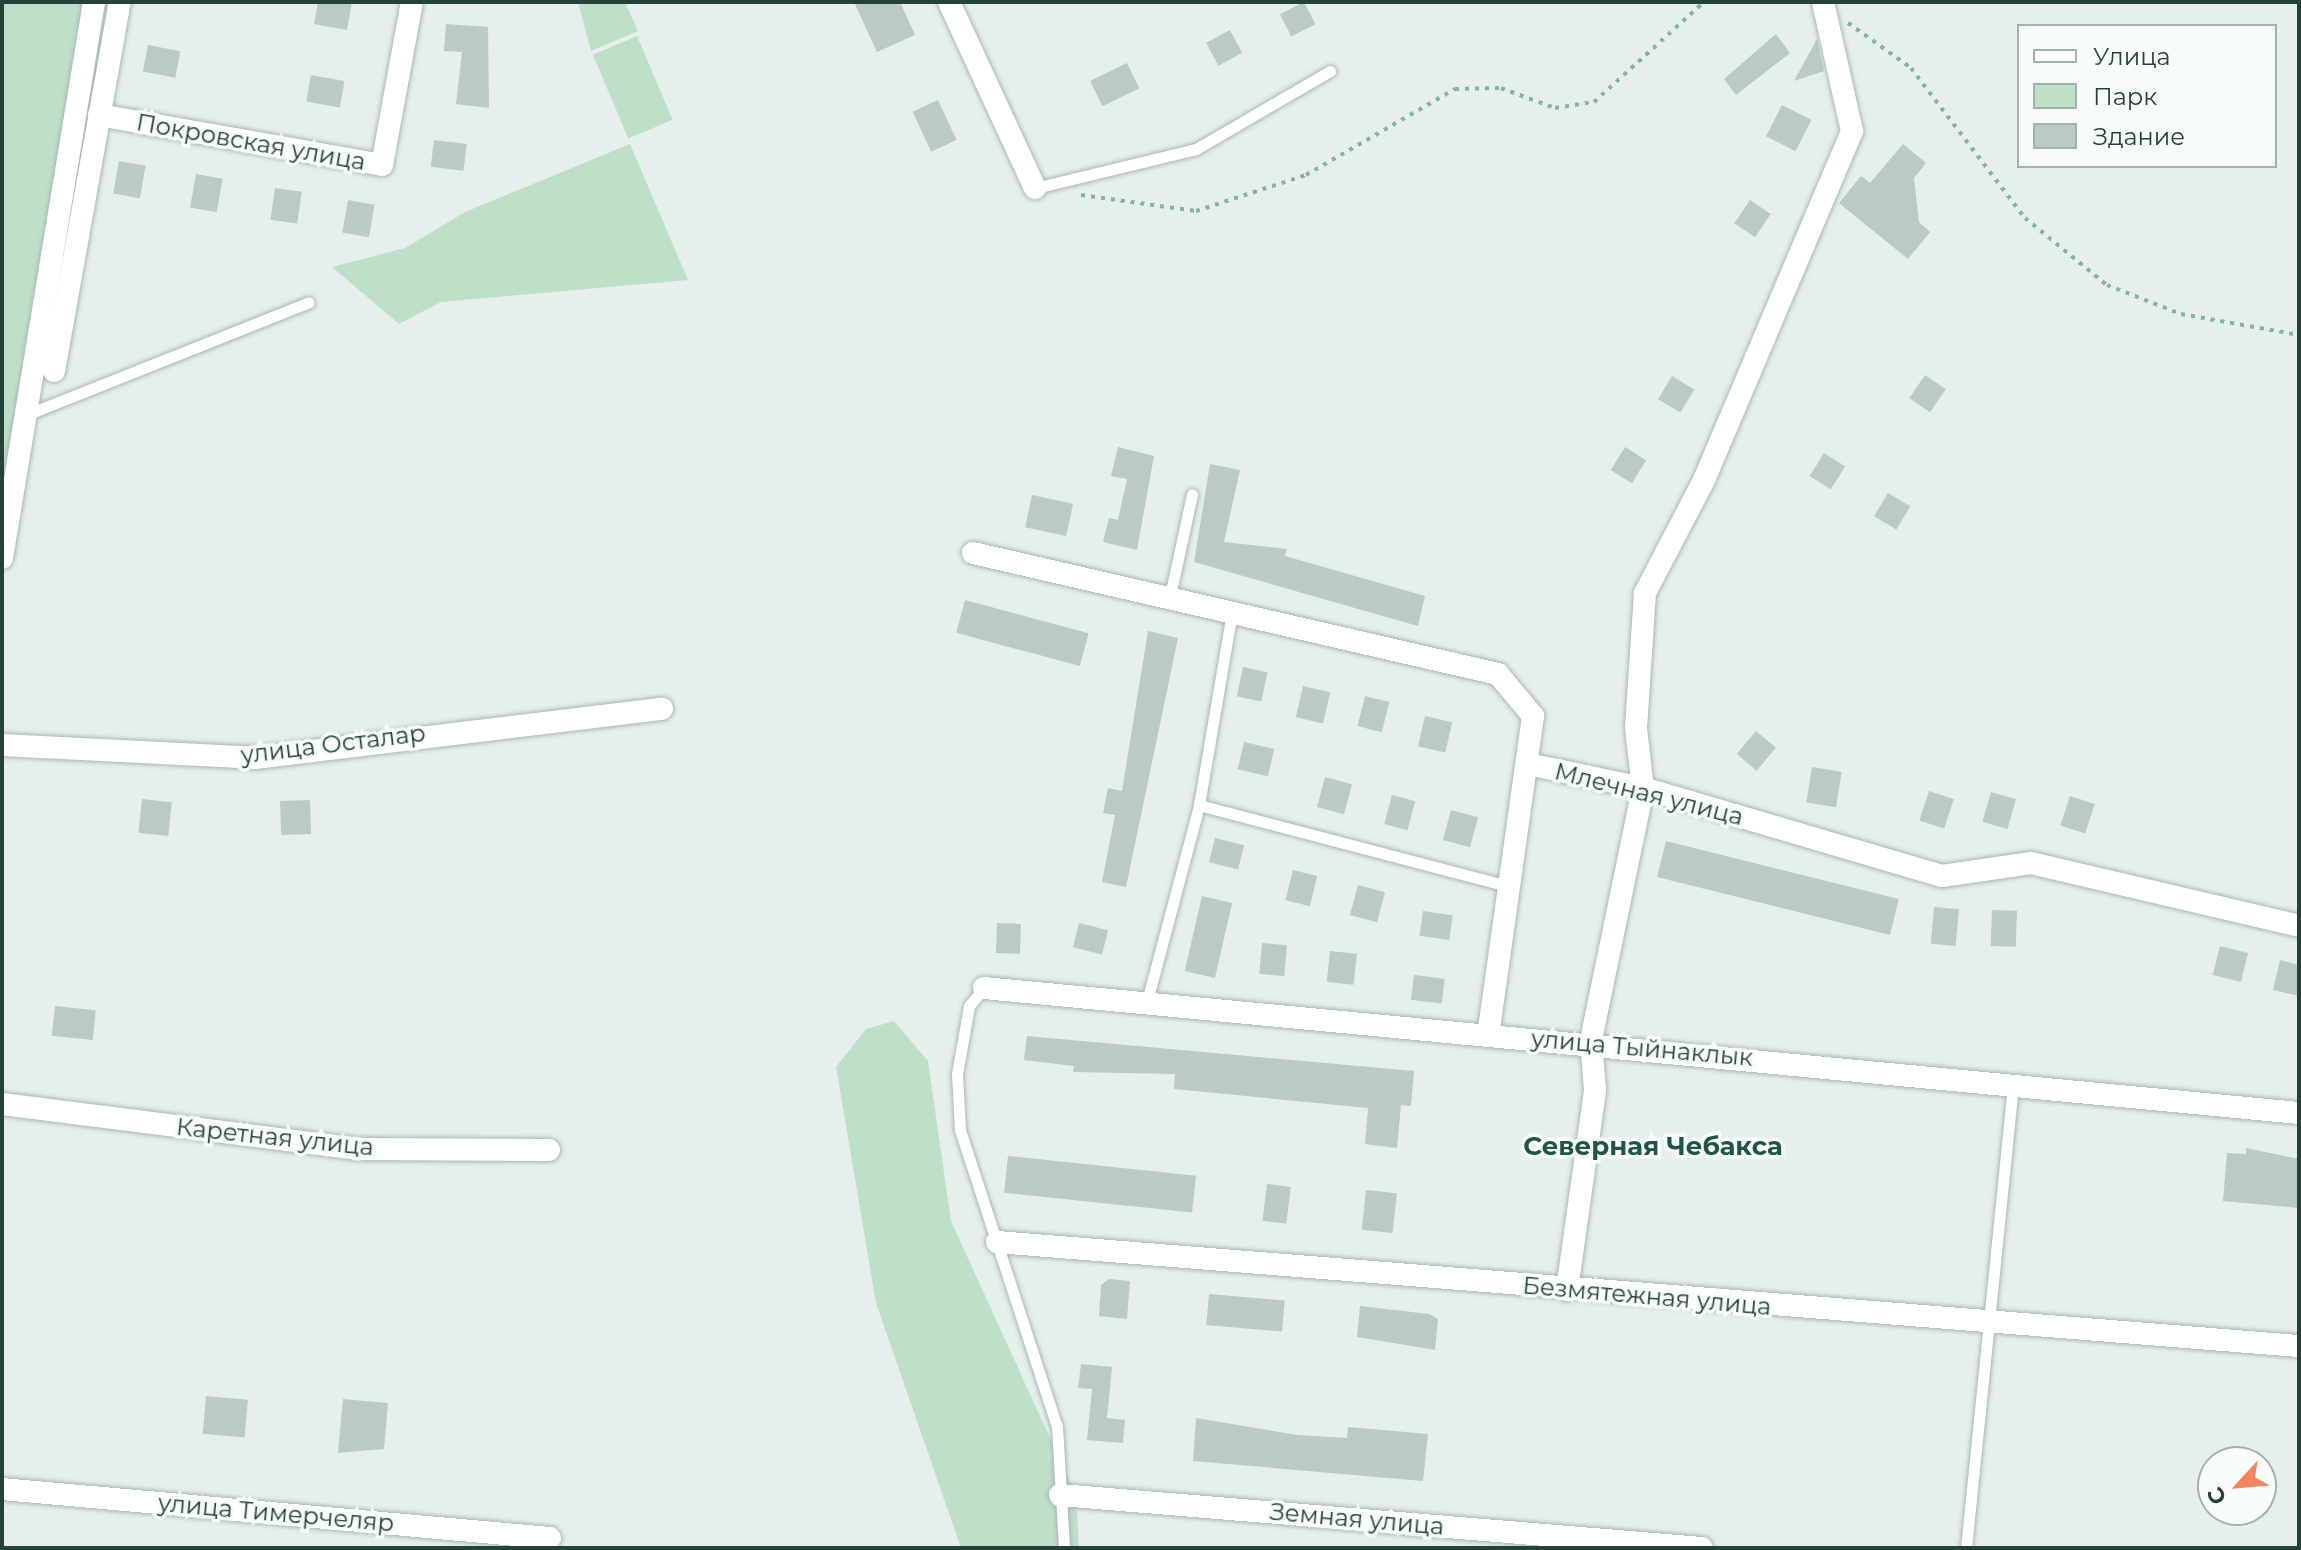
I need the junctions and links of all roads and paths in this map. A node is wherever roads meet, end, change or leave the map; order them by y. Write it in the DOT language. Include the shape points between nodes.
graph roads {
  1 [pos="94,2"];
  2 [pos="120,2"];
  3 [pos="412,2"];
  4 [pos="949,2"];
  5 [pos="1704,2"];
  6 [pos="1825,8"];
  7 [pos="1330,71"];
  8 [pos="99,115"];
  9 [pos="1035,188"];
  10 [pos="309,302"];
  11 [pos="2299,335"];
  12 [pos="54,371"];
  13 [pos="28,414"];
  14 [pos="1192,494"];
  15 [pos="973,553"];
  16 [pos="2,558"];
  17 [pos="1170,596"];
  18 [pos="1231,617"];
  19 [pos="662,709"];
  20 [pos="2,745"];
  21 [pos="1528,764"];
  22 [pos="1643,788"];
  23 [pos="1199,805"];
  24 [pos="1511,888"];
  25 [pos="2299,926"];
  26 [pos="984,988"];
  27 [pos="1147,1001"];
  28 [pos="1488,1036"];
  29 [pos="1591,1040"];
  30 [pos="2013,1083"];
  31 [pos="2,1104"];
  32 [pos="2299,1113"];
  33 [pos="549,1150"];
  34 [pos="997,1242"];
  35 [pos="1567,1290"];
  36 [pos="1988,1323"];
  37 [pos="2299,1346"];
  38 [pos="2,1489"];
  39 [pos="1060,1495"];
  40 [pos="550,1538"];
  41 [pos="1522,1540"];
  42 [pos="1064,1548"];
  43 [pos="1702,1548"];
  44 [pos="1966,1548"];
  1 -- 13 [label="street"];
  2 -- 8 [label="street"];
  3 -- 8 [label="street, Покровская улица" via="382,165"];
  4 -- 9 [label="street"];
  5 -- 9 [label="path" via="1594,102 1555,108 1501,88 1455,89 1306,175 1196,211"];
  6 -- 11 [label="path" via="1871,34 1911,68 2025,218 2107,285 2181,314"];
  6 -- 22 [label="street" via="1852,131 1704,480 1645,593 1636,728"];
  7 -- 9 [label="lane" via="1196,149"];
  8 -- 12 [label="street"];
  10 -- 13 [label="lane"];
  13 -- 16 [label="street"];
  14 -- 17 [label="lane"];
  15 -- 17 [label="street, Млечная улица"];
  17 -- 18 [label="street, Млечная улица"];
  18 -- 21 [label="street, Млечная улица" via="1498,674 1533,716"];
  18 -- 23 [label="lane"];
  19 -- 20 [label="street, улица Осталар" via="255,758"];
  21 -- 22 [label="street, Млечная улица"];
  21 -- 24 [label="street"];
  22 -- 25 [label="street, Млечная улица" via="1942,876 2031,863"];
  22 -- 29 [label="street"];
  23 -- 24 [label="lane"];
  23 -- 27 [label="lane"];
  24 -- 28 [label="street"];
  26 -- 27 [label="street, улица Тыйнаклык"];
  26 -- 34 [label="lane" via="969,1006 957,1074 960,1130"];
  27 -- 28 [label="street, улица Тыйнаклык"];
  28 -- 29 [label="street, улица Тыйнаклык"];
  29 -- 30 [label="street, улица Тыйнаклык"];
  29 -- 35 [label="street" via="1595,1090"];
  30 -- 32 [label="street, улица Тыйнаклык"];
  30 -- 36 [label="lane"];
  31 -- 33 [label="street, Каретная улица" via="357,1149"];
  34 -- 35 [label="street, Безмятежная улица"];
  34 -- 39 [label="lane" via="1057,1426"];
  35 -- 36 [label="street, Безмятежная улица"];
  36 -- 37 [label="street, Безмятежная улица"];
  36 -- 44 [label="lane"];
  38 -- 40 [label="street, улица Тимерчеляр"];
  39 -- 41 [label="street, Земная улица"];
  39 -- 42 [label="lane"];
  41 -- 43 [label="street, Земная улица"];
}
